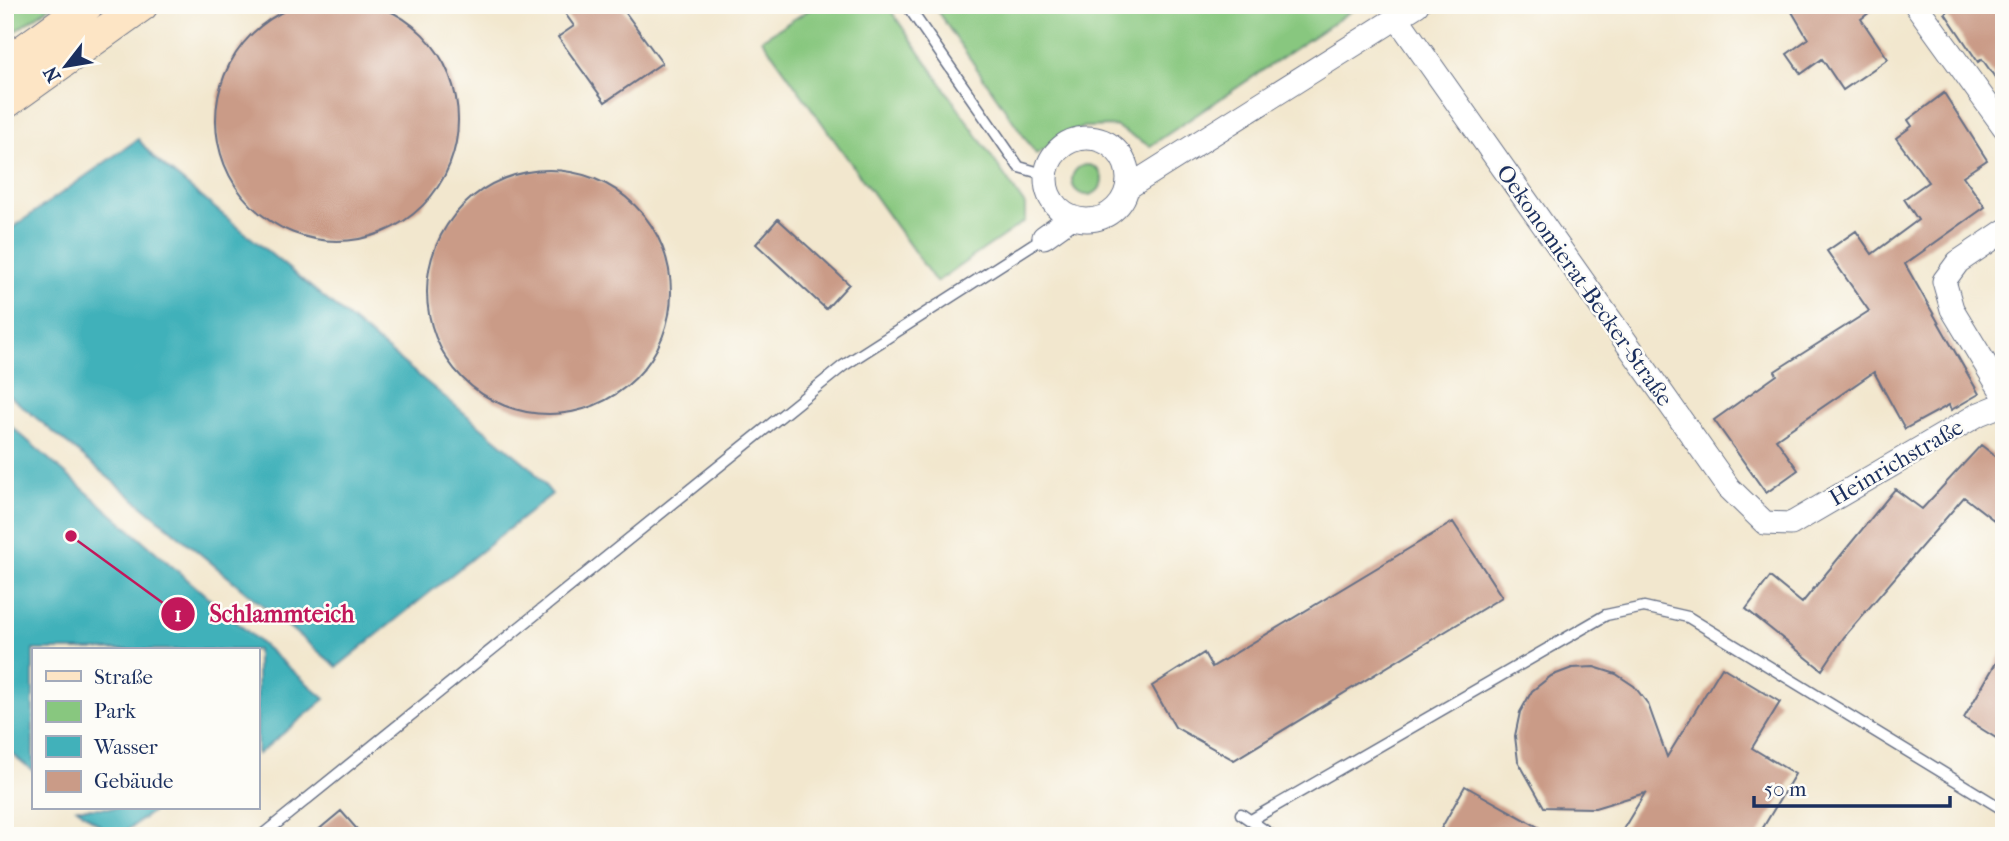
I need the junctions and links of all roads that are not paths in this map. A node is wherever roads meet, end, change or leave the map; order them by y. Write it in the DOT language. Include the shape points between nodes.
graph roads {
  1 [pos="87,5"];
  2 [pos="142,5"];
  3 [pos="907,5"];
  4 [pos="1917,6"];
  5 [pos="1407,12"];
  6 [pos="5,64"];
  7 [pos="5,103"];
  8 [pos="2004,127"];
  9 [pos="1046,176"];
  10 [pos="1127,188"];
  11 [pos="1072,217"];
  12 [pos="2004,232"];
  13 [pos="1044,237"];
  14 [pos="2004,395"];
  15 [pos="2004,404"];
  16 [pos="1791,524"];
  17 [pos="2004,810"];
  18 [pos="261,836"];
  19 [pos="1273,836"];
  1 -- 6 [label="main road"];
  2 -- 7 [label="main road"];
  3 -- 9 [label="lane" via="1019,167"];
  4 -- 8 [label="street"];
  5 -- 10 [label="street"];
  5 -- 16 [label="street, Oekonomierat-Becker-Straße" via="1728,488 1765,523"];
  9 -- 10 [label="street" via="1063,146 1088,138 1109,145 1121,156"];
  9 -- 11 [label="street" via="1052,200"];
  10 -- 11 [label="street" via="1107,215"];
  11 -- 13 [label="street"];
  12 -- 14 [label="street" via="1958,262 1944,281 1952,309"];
  13 -- 18 [label="lane" via="843,366"];
  15 -- 16 [label="street, Heinrichstraße" via="1979,414"];
  17 -- 19 [label="lane" via="1688,617 1644,607 1606,615 1246,817"];
}
